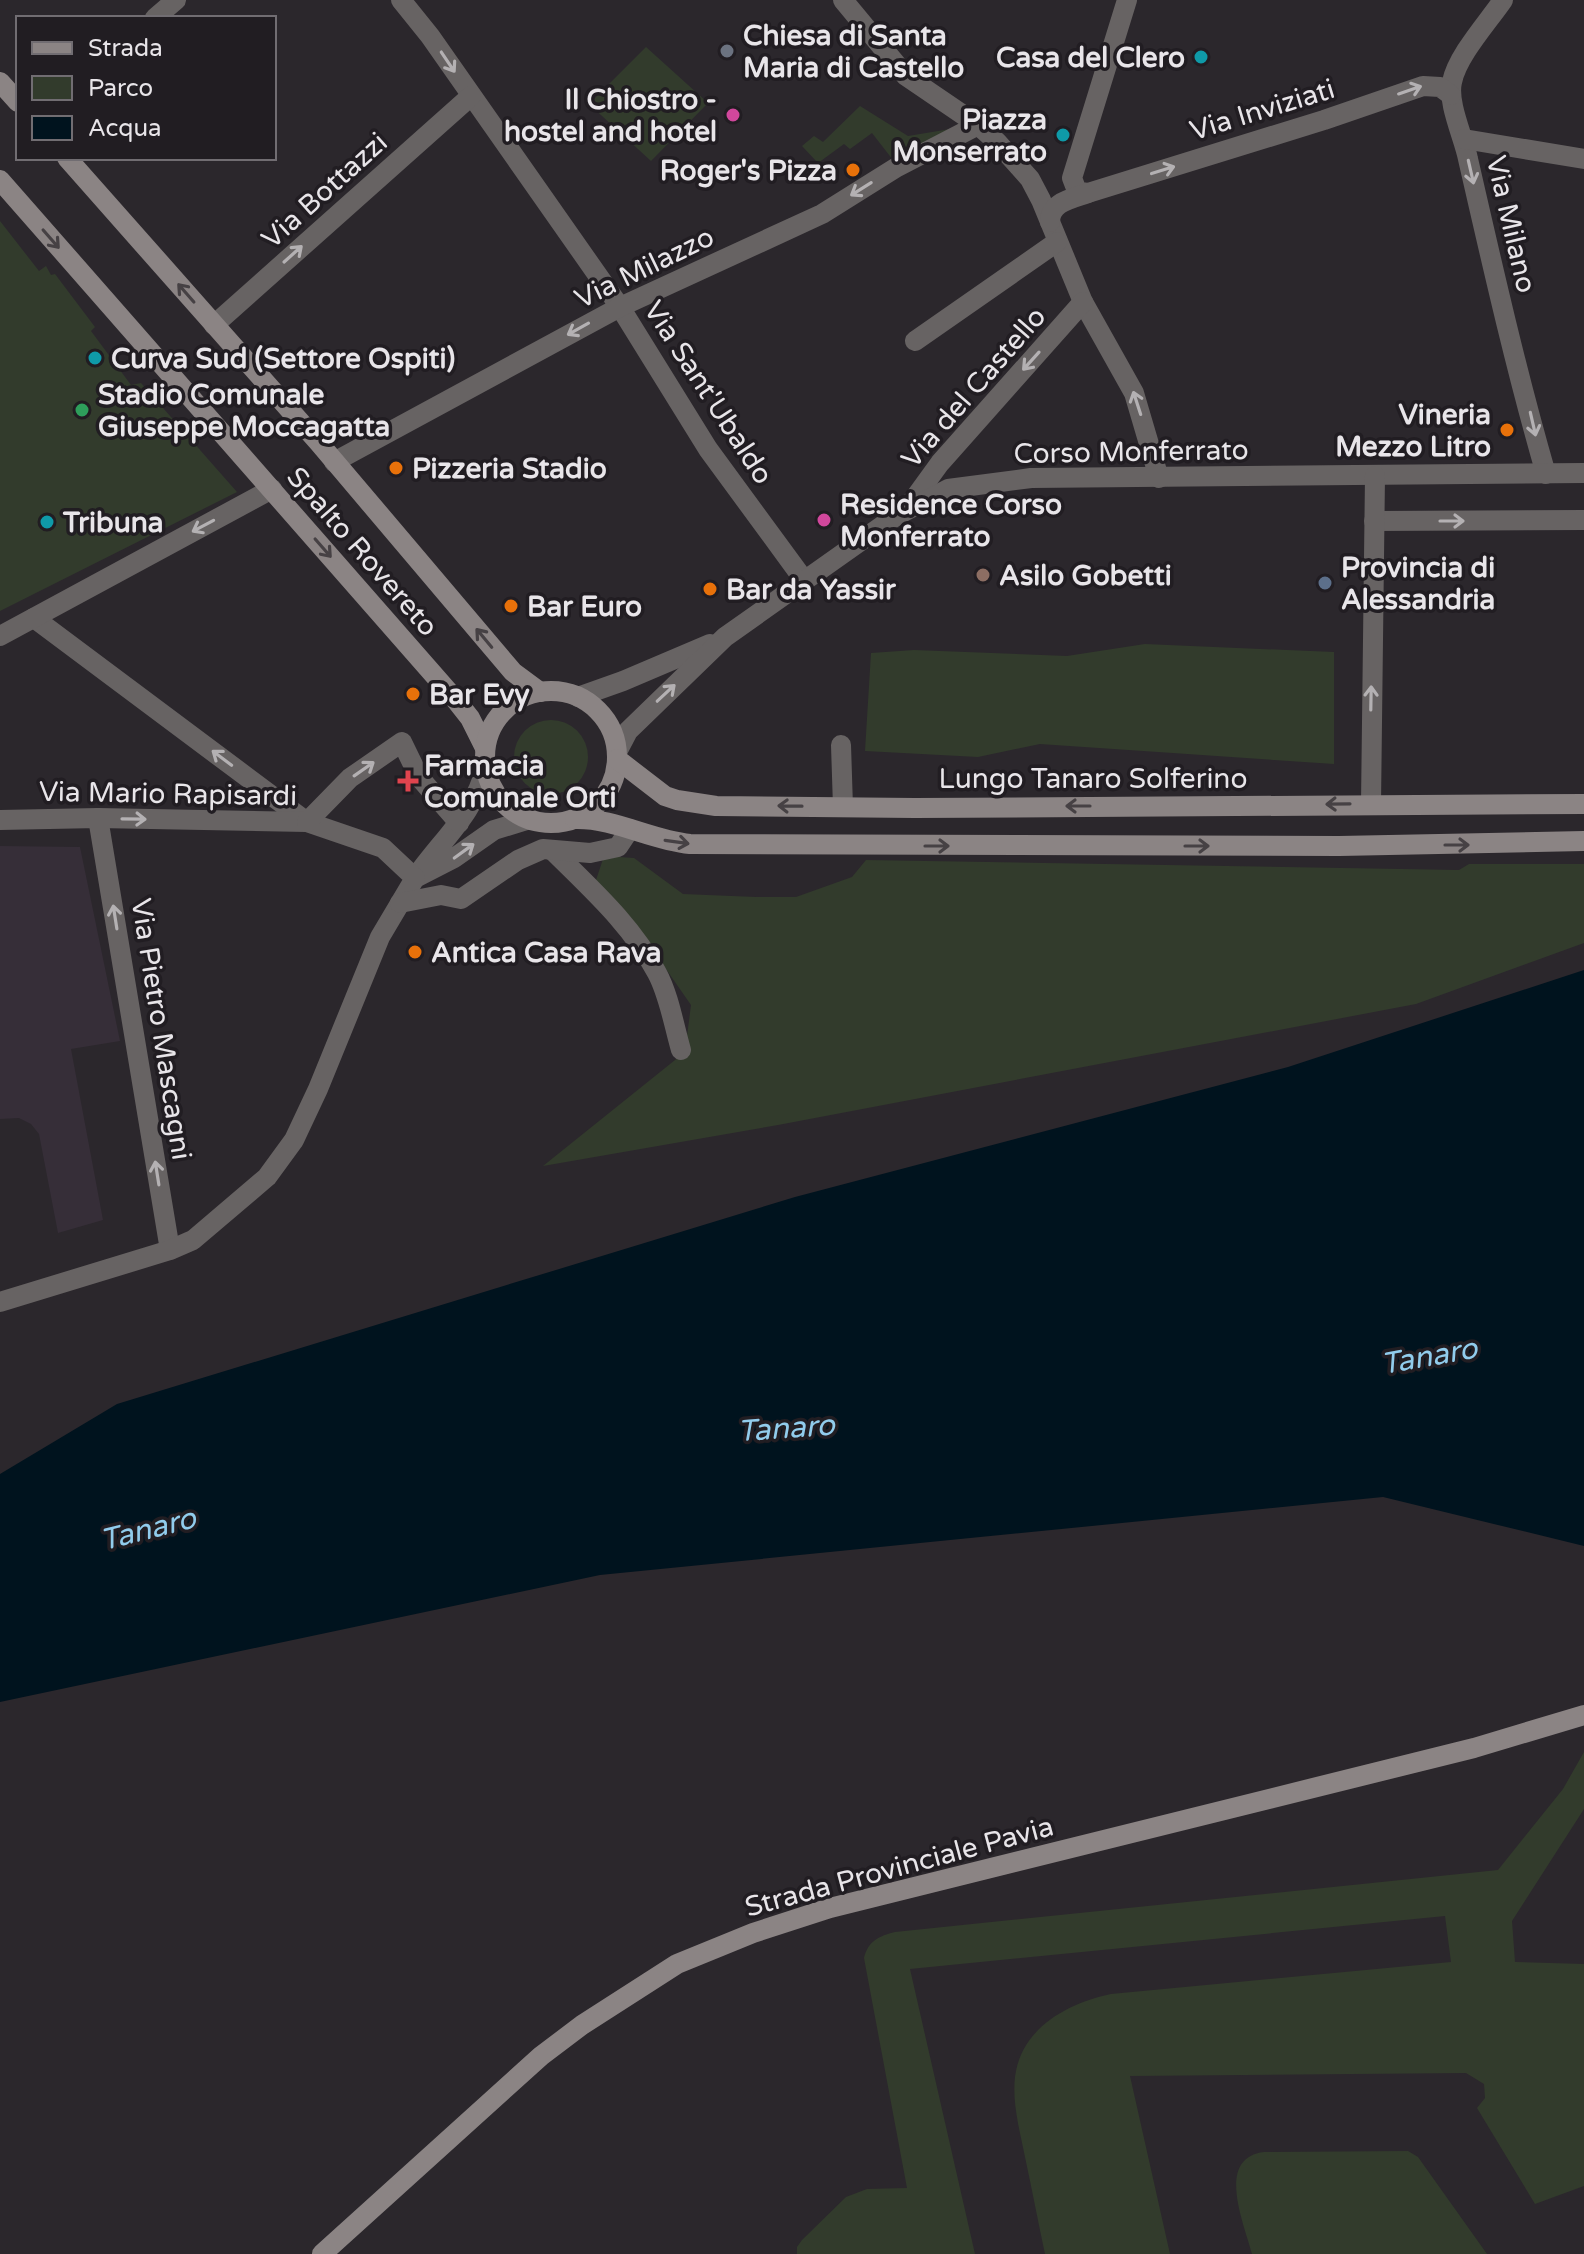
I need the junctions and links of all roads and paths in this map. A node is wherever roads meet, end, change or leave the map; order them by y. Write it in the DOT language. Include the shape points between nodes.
graph roads {
  1 [pos="176,0"];
  2 [pos="401,0"];
  3 [pos="843,0"];
  4 [pos="1127,0"];
  5 [pos="1503,0"];
  6 [pos="157,16"];
  7 [pos="0,82"];
  8 [pos="1451,95"];
  9 [pos="471,96"];
  10 [pos="16,100"];
  11 [pos="978,125"];
  12 [pos="1464,139"];
  13 [pos="1584,159"];
  14 [pos="69,160"];
  15 [pos="1026,175"];
  16 [pos="0,180"];
  17 [pos="1078,183"];
  18 [pos="1050,222"];
  19 [pos="1057,242"];
  20 [pos="1083,302"];
  21 [pos="620,307"];
  22 [pos="214,325"];
  23 [pos="915,341"];
  24 [pos="334,462"];
  25 [pos="1584,473"];
  26 [pos="1546,474"];
  27 [pos="1375,476"];
  28 [pos="1159,478"];
  29 [pos="272,489"];
  30 [pos="907,509"];
  31 [pos="1584,520"];
  32 [pos="1374,521"];
  33 [pos="804,580"];
  34 [pos="34,618"];
  35 [pos="0,636"];
  36 [pos="725,637"];
  37 [pos="540,692"];
  38 [pos="578,697"];
  39 [pos="841,745"];
  40 [pos="617,756"];
  41 [pos="486,758"];
  42 [pos="1371,804"];
  43 [pos="1584,804"];
  44 [pos="843,807"];
  45 [pos="98,818"];
  46 [pos="530,819"];
  47 [pos="575,819"];
  48 [pos="0,820"];
  49 [pos="307,822"];
  50 [pos="459,823"];
  51 [pos="630,829"];
  52 [pos="1584,843"];
  53 [pos="552,850"];
  54 [pos="415,878"];
  55 [pos="400,903"];
  56 [pos="681,1050"];
  57 [pos="170,1250"];
  58 [pos="0,1302"];
  59 [pos="1584,1715"];
  60 [pos="322,2254"];
  1 -- 6 [label="street"];
  2 -- 9 [label="street, Via Sant'Ubaldo, one-way"];
  3 -- 11 [label="street" via="906,76"];
  4 -- 17 [label="street"];
  5 -- 8 [label="street" via="1458,65"];
  7 -- 10 [label="main road"];
  8 -- 12 [label="street, Via Milano"];
  17 -- 8 [label="street, Via Inviziati, one-way" via="1324,120 1423,86 1440,87"];
  9 -- 21 [label="street, Via Sant'Ubaldo"];
  22 -- 9 [label="street, Via Bottazzi, one-way"];
  11 -- 15 [label="street"];
  11 -- 21 [label="street, Via Milazzo, one-way" via="822,214"];
  12 -- 13 [label="street"];
  12 -- 26 [label="street, Via Milano, one-way"];
  22 -- 14 [label="main road, Spalto Rovereto, one-way"];
  15 -- 17 [label="street" via="1055,199"];
  15 -- 18 [label="street"];
  16 -- 29 [label="main road, Spalto Rovereto, one-way"];
  17 -- 18 [label="street" via="1054,207"];
  18 -- 19 [label="street"];
  19 -- 20 [label="street"];
  19 -- 23 [label="street"];
  28 -- 20 [label="street, one-way" via="1134,393"];
  20 -- 30 [label="street, Via del Castello, one-way" via="940,463"];
  21 -- 24 [label="street, Via Milazzo, one-way"];
  21 -- 33 [label="street, Via Sant'Ubaldo" via="708,449"];
  22 -- 24 [label="main road, Spalto Rovereto"];
  37 -- 24 [label="main road, Spalto Rovereto, one-way" via="513,672"];
  25 -- 26 [label="street, Corso Monferrato"];
  26 -- 27 [label="street, Corso Monferrato"];
  27 -- 28 [label="street, Corso Monferrato"];
  27 -- 32 [label="street"];
  28 -- 30 [label="street, Corso Monferrato" via="999,481 948,489"];
  29 -- 34 [label="street, one-way"];
  29 -- 41 [label="main road, Spalto Rovereto, one-way" via="463,707"];
  30 -- 33 [label="street, Corso Monferrato"];
  32 -- 31 [label="street, one-way"];
  42 -- 32 [label="street, one-way"];
  33 -- 36 [label="street, Corso Monferrato"];
  34 -- 35 [label="street"];
  49 -- 34 [label="street, one-way"];
  36 -- 38 [label="street, Corso Monferrato"];
  40 -- 36 [label="street, Corso Monferrato, one-way" via="628,731"];
  37 -- 38 [label="main road"];
  37 -- 41 [label="main road" via="506,709 491,729"];
  38 -- 40 [label="main road" via="607,722"];
  39 -- 44 [label="street"];
  44 -- 40 [label="main road, Lungo Tanaro Solferino, one-way" via="716,806 677,800 655,789"];
  40 -- 47 [label="main road" via="605,795"];
  41 -- 46 [label="main road" via="492,786 503,802"];
  41 -- 50 [label="street" via="477,797"];
  42 -- 43 [label="main road, Lungo Tanaro Solferino"];
  42 -- 44 [label="main road, Lungo Tanaro Solferino, one-way"];
  45 -- 48 [label="street, Via Mario Rapisardi"];
  45 -- 49 [label="street, Via Mario Rapisardi, one-way"];
  57 -- 45 [label="street, Via Pietro Mascagni, one-way"];
  46 -- 47 [label="main road"];
  54 -- 46 [label="street, one-way" via="494,830"];
  47 -- 51 [label="main road"];
  49 -- 50 [label="street, one-way" via="350,778 402,742 419,777"];
  49 -- 54 [label="street, Via Mario Rapisardi" via="383,848"];
  50 -- 54 [label="street"];
  51 -- 52 [label="main road, one-way" via="704,844"];
  51 -- 53 [label="street" via="618,847 590,853"];
  53 -- 55 [label="street" via="518,860 461,899 441,895"];
  53 -- 56 [label="street" via="627,928 659,975"];
  54 -- 55 [label="street"];
  55 -- 57 [label="street" via="380,937 294,1140 267,1177 193,1240"];
  57 -- 58 [label="street"];
  59 -- 60 [label="main road, Strada Provinciale Pavia" via="1474,1748 830,1908 677,1964 541,2056"];
}
